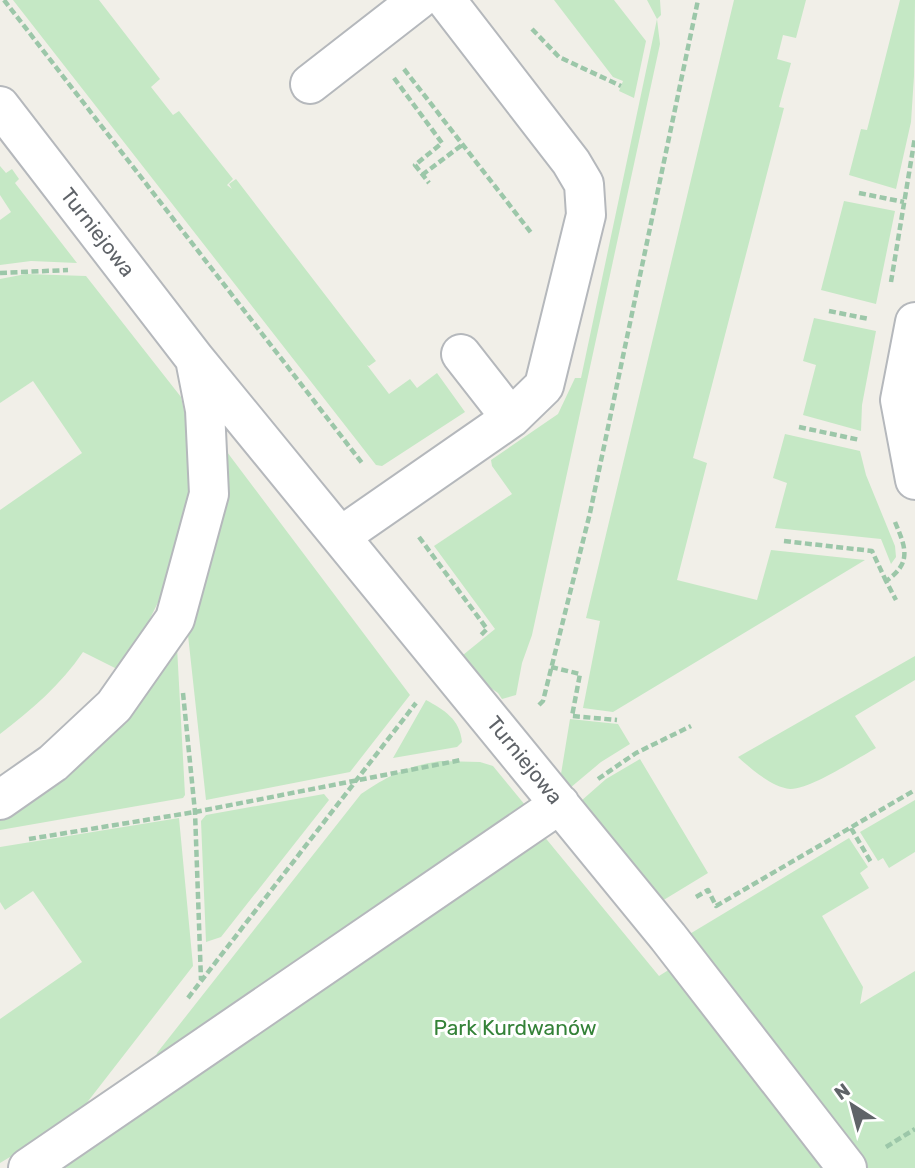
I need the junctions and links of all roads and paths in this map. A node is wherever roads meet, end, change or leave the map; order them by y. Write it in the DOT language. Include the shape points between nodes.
graph roads {
  1 [pos="4,0"];
  2 [pos="418,0"];
  3 [pos="446,0"];
  4 [pos="698,0"];
  5 [pos="531,28"];
  6 [pos="386,47"];
  7 [pos="310,84"];
  8 [pos="621,86"];
  9 [pos="0,106"];
  10 [pos="463,145"];
  11 [pos="422,175"];
  12 [pos="429,183"];
  13 [pos="859,193"];
  14 [pos="904,202"];
  15 [pos="535,238"];
  16 [pos="76,270"];
  17 [pos="0,273"];
  18 [pos="829,311"];
  19 [pos="870,319"];
  20 [pos="915,322"];
  21 [pos="461,354"];
  22 [pos="195,359"];
  23 [pos="511,418"];
  24 [pos="799,427"];
  25 [pos="867,442"];
  26 [pos="367,469"];
  27 [pos="915,480"];
  28 [pos="341,536"];
  29 [pos="784,541"];
  30 [pos="887,581"];
  31 [pos="175,619"];
  32 [pos="551,667"];
  33 [pos="417,701"];
  34 [pos="543,701"];
  35 [pos="617,720"];
  36 [pos="691,726"];
  37 [pos="469,758"];
  38 [pos="606,773"];
  39 [pos="355,780"];
  40 [pos="915,790"];
  41 [pos="0,800"];
  42 [pos="560,803"];
  43 [pos="195,812"];
  44 [pos="851,828"];
  45 [pos="26,839"];
  46 [pos="872,864"];
  47 [pos="716,906"];
  48 [pos="711,910"];
  49 [pos="657,922"];
  50 [pos="915,1129"];
  51 [pos="885,1147"];
  52 [pos="29,1168"];
  53 [pos="847,1168"];
  1 -- 26 [label="path"];
  2 -- 6 [label="street"];
  3 -- 23 [label="street" via="584,184 586,215 544,386"];
  4 -- 32 [label="path" via="590,513"];
  5 -- 8 [label="path" via="559,57"];
  6 -- 7 [label="street"];
  6 -- 10 [label="path"];
  6 -- 11 [label="path" via="387,69 442,143 415,165"];
  9 -- 22 [label="street, Turniejowa"];
  10 -- 11 [label="path"];
  10 -- 15 [label="path"];
  11 -- 12 [label="path"];
  13 -- 14 [label="path"];
  16 -- 17 [label="path"];
  18 -- 19 [label="path"];
  20 -- 27 [label="street" via="900,400"];
  21 -- 23 [label="street"];
  22 -- 28 [label="street, Turniejowa"];
  22 -- 31 [label="street, Turniejowa" via="205,410 209,494"];
  23 -- 28 [label="street"];
  24 -- 25 [label="path"];
  28 -- 42 [label="street, Turniejowa"];
  29 -- 30 [label="path" via="872,551"];
  31 -- 41 [label="street, Turniejowa" via="114,706 53,763"];
  31 -- 43 [label="path"];
  32 -- 34 [label="path"];
  32 -- 35 [label="path" via="580,674 572,716"];
  33 -- 39 [label="path"];
  36 -- 38 [label="path"];
  37 -- 39 [label="path"];
  39 -- 43 [label="path"];
  39 -- 43 [label="path" via="201,981"];
  40 -- 44 [label="path"];
  42 -- 49 [label="street, Turniejowa"];
  42 -- 52 [label="street"];
  43 -- 45 [label="path"];
  44 -- 46 [label="path"];
  44 -- 47 [label="path"];
  47 -- 48 [label="path"];
  47 -- 49 [label="path" via="708,890"];
  49 -- 53 [label="street, Turniejowa"];
  50 -- 51 [label="path"];
}
